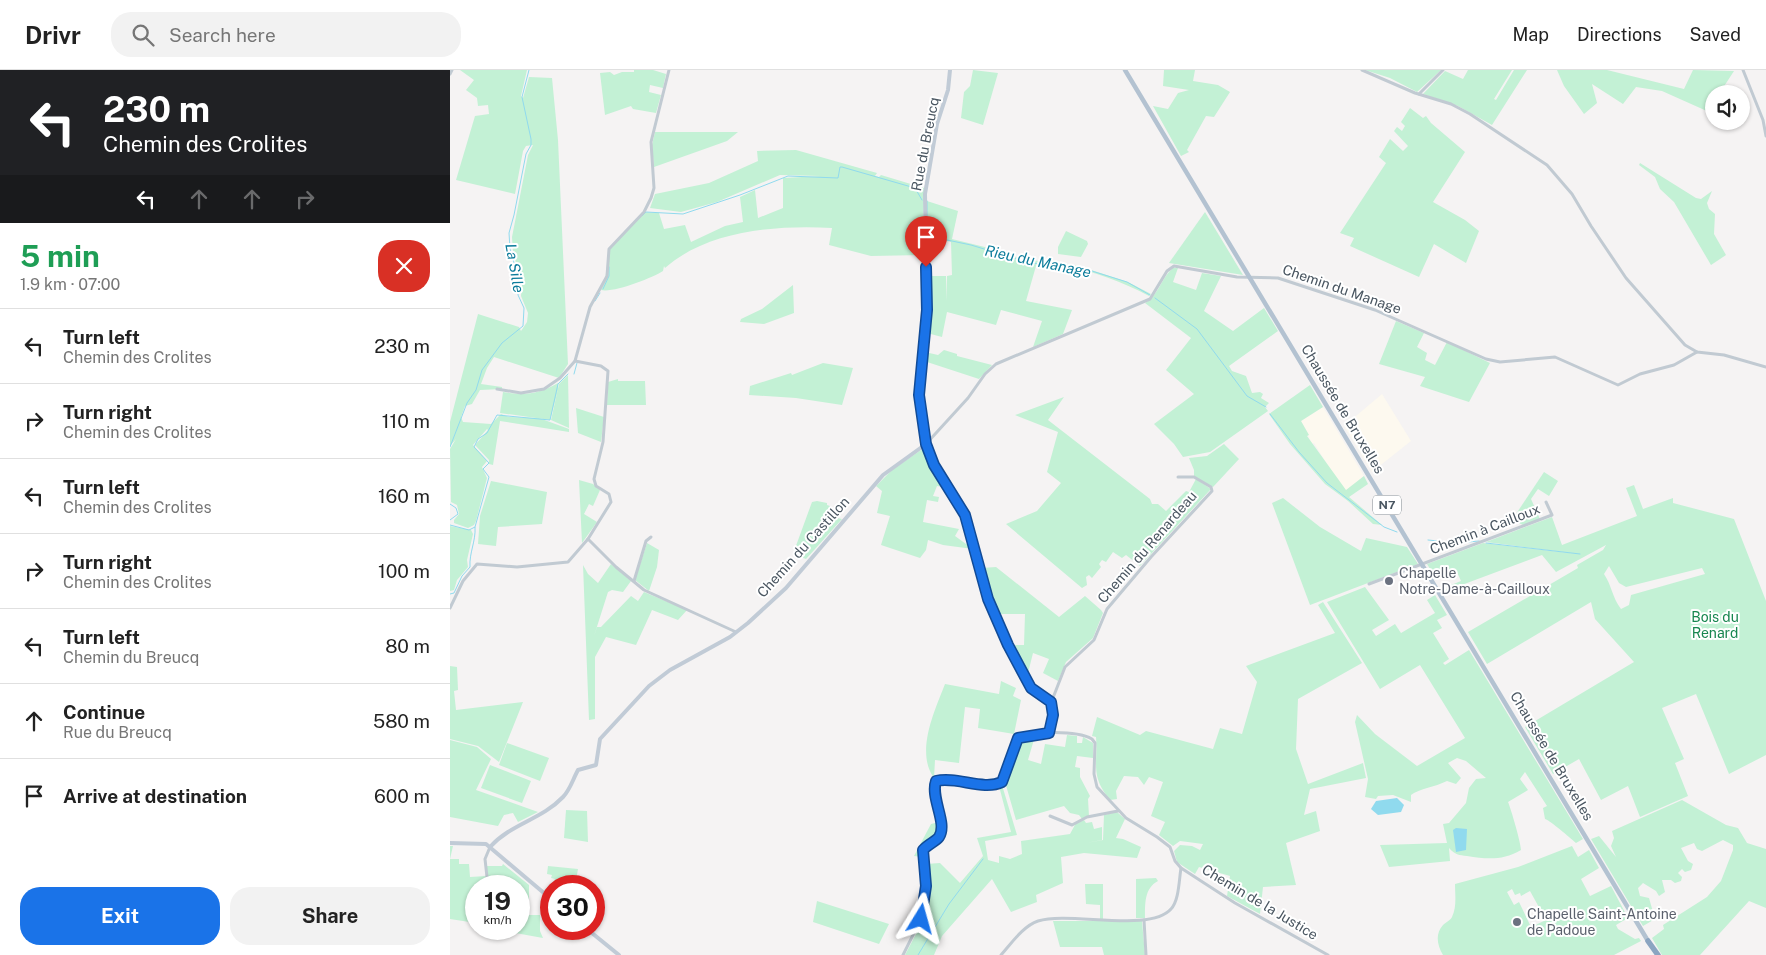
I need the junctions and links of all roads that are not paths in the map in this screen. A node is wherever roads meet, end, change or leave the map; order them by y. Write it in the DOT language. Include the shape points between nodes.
graph roads {
  1 [pos="452,70"];
  2 [pos="669,70"];
  3 [pos="950,70"];
  4 [pos="1125,70"];
  5 [pos="1362,70"];
  6 [pos="1443,70"];
  7 [pos="1743,70"];
  8 [pos="450,74"];
  9 [pos="1419,94"];
  10 [pos="1766,136"];
  11 [pos="1250,277"];
  12 [pos="1697,352"];
  13 [pos="575,361"];
  14 [pos="1766,367"];
  15 [pos="498,389"];
  16 [pos="926,444"];
  17 [pos="1178,477"];
  18 [pos="1546,502"];
  19 [pos="651,537"];
  20 [pos="588,539"];
  21 [pos="1422,565"];
  22 [pos="634,581"];
  23 [pos="1369,584"];
  24 [pos="450,608"];
  25 [pos="736,632"];
  26 [pos="1051,702"];
  27 [pos="1051,730"];
  28 [pos="1118,811"];
  29 [pos="1050,816"];
  30 [pos="450,843"];
  31 [pos="490,847"];
  32 [pos="1181,868"];
  33 [pos="487,875"];
  34 [pos="540,890"];
  35 [pos="1144,920"];
  36 [pos="601,940"];
  37 [pos="1648,941"];
  38 [pos="619,955"];
  39 [pos="903,955"];
  40 [pos="1002,955"];
  41 [pos="1146,955"];
  42 [pos="1328,955"];
  43 [pos="1656,955"];
  1 -- 8 [label="street"];
  2 -- 13 [label="street" via="650,142 654,183 651,198 644,212 609,249 607,276 590,307"];
  3 -- 16 [label="street, Rue du Breucq" via="925,194 927,310 919,395"];
  4 -- 11 [label="main road, Chaussée de Bruxelles / N7"];
  5 -- 9 [label="street"];
  6 -- 9 [label="street"];
  7 -- 10 [label="street"];
  9 -- 12 [label="street" via="1470,114 1547,165 1572,194 1626,278 1684,345"];
  11 -- 12 [label="street, Chemin du Manage" via="1278,278 1366,307 1491,361 1556,356 1618,384 1674,365"];
  11 -- 16 [label="street, Chemin du Manage" via="1171,267 1150,299 992,367"];
  11 -- 21 [label="main road, Chaussée de Bruxelles / N7"];
  12 -- 14 [label="street" via="1724,355"];
  13 -- 15 [label="street" via="560,378 544,389 521,393"];
  13 -- 20 [label="street" via="601,366 608,371 603,442 594,480 596,486 611,499"];
  16 -- 25 [label="street, Chemin du Castillon" via="883,475 786,588"];
  16 -- 26 [label="street, Rue du Breucq" via="934,465 964,511 988,599 998,623 1031,688"];
  17 -- 26 [label="street, Chemin du Renardeau" via="1194,477 1212,490 1107,609 1094,640 1065,667"];
  18 -- 21 [label="street, Chemin à Cailloux" via="1552,515"];
  19 -- 22 [label="street" via="646,541"];
  20 -- 22 [label="street" via="616,568"];
  20 -- 24 [label="street" via="572,559 564,563 517,567 477,564 462,581"];
  21 -- 23 [label="street, Chemin à Cailloux"];
  21 -- 37 [label="main road, Chaussée de Bruxelles / N7"];
  22 -- 25 [label="street" via="644,590"];
  25 -- 31 [label="street, Chemin du Castillon" via="670,670 649,686 600,739 596,765 578,770 568,790 555,804 504,833"];
  26 -- 27 [label="street"];
  27 -- 28 [label="street" via="1092,739 1095,781"];
  27 -- 39 [label="street" via="1046,734 1018,738 1000,783 936,781 934,788 941,832 923,850 926,886 921,919"];
  28 -- 29 [label="street" via="1087,817 1072,825"];
  28 -- 32 [label="street" via="1163,840"];
  30 -- 31 [label="street" via="482,843"];
  31 -- 33 [label="street" via="485,859"];
  31 -- 34 [label="street"];
  32 -- 35 [label="street" via="1172,908 1167,913"];
  32 -- 42 [label="street, Chemin de la Justice" via="1235,903"];
  35 -- 40 [label="street" via="1037,921"];
  35 -- 41 [label="street"];
  36 -- 38 [label="street"];
  37 -- 43 [label="highway, Chaussée de Bruxelles / N7"];
}
